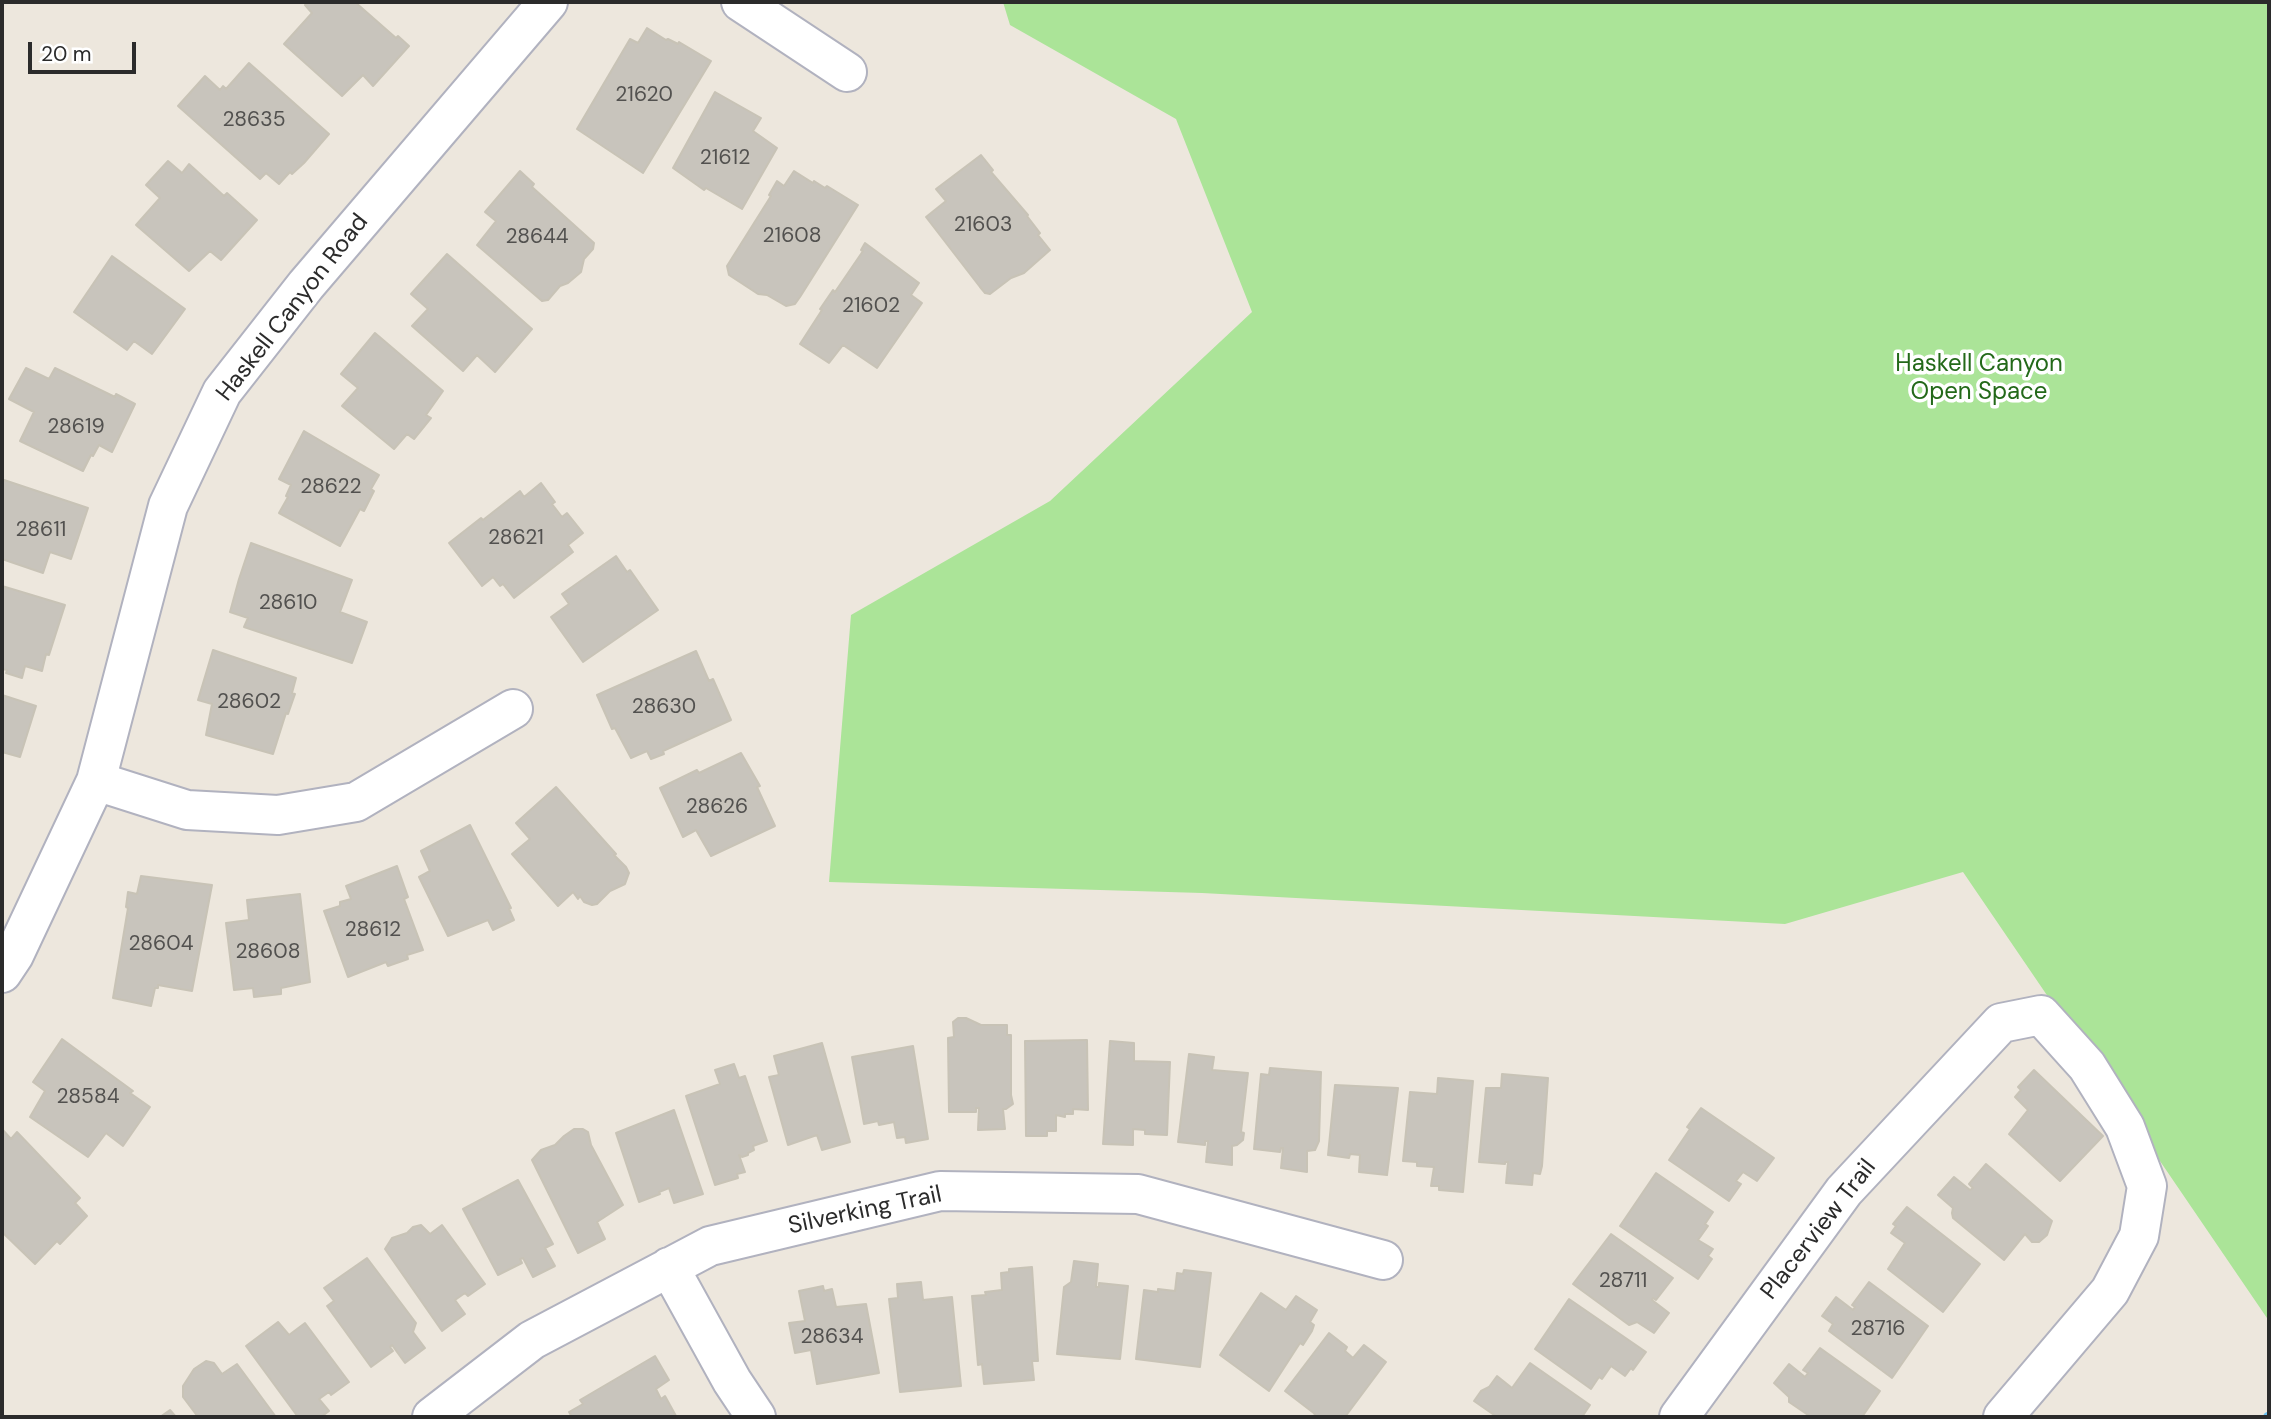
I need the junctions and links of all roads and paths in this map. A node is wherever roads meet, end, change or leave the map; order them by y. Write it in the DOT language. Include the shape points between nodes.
graph roads {
  1 [pos="548,2"];
  2 [pos="741,2"];
  3 [pos="848,72"];
  4 [pos="513,709"];
  5 [pos="96,781"];
  6 [pos="2,973"];
  7 [pos="1383,1260"];
  8 [pos="668,1267"];
  9 [pos="2053,1358"];
  10 [pos="432,1417"];
  11 [pos="755,1417"];
  12 [pos="1679,1417"];
  13 [pos="2003,1417"];
  14 [pos="2028,1417"];
  1 -- 5 [label="street, Haskell Canyon Road" via="306,285 222,392 168,506"];
  2 -- 3 [label="street"];
  4 -- 5 [label="street" via="356,802 278,815 187,810"];
  5 -- 6 [label="street, Haskell Canyon Road"];
  7 -- 8 [label="street, Silverking Trail" via="1138,1194 940,1191 710,1246"];
  8 -- 10 [label="street, Silverking Trail" via="532,1340"];
  8 -- 11 [label="street"];
  9 -- 12 [label="street, Placerview Trail" via="2110,1292 2139,1236 2147,1186 2125,1126 2087,1066 2041,1016 2001,1023 1844,1191"];
  9 -- 13 [label="street"];
  9 -- 14 [label="street" via="2043,1394"];
}
